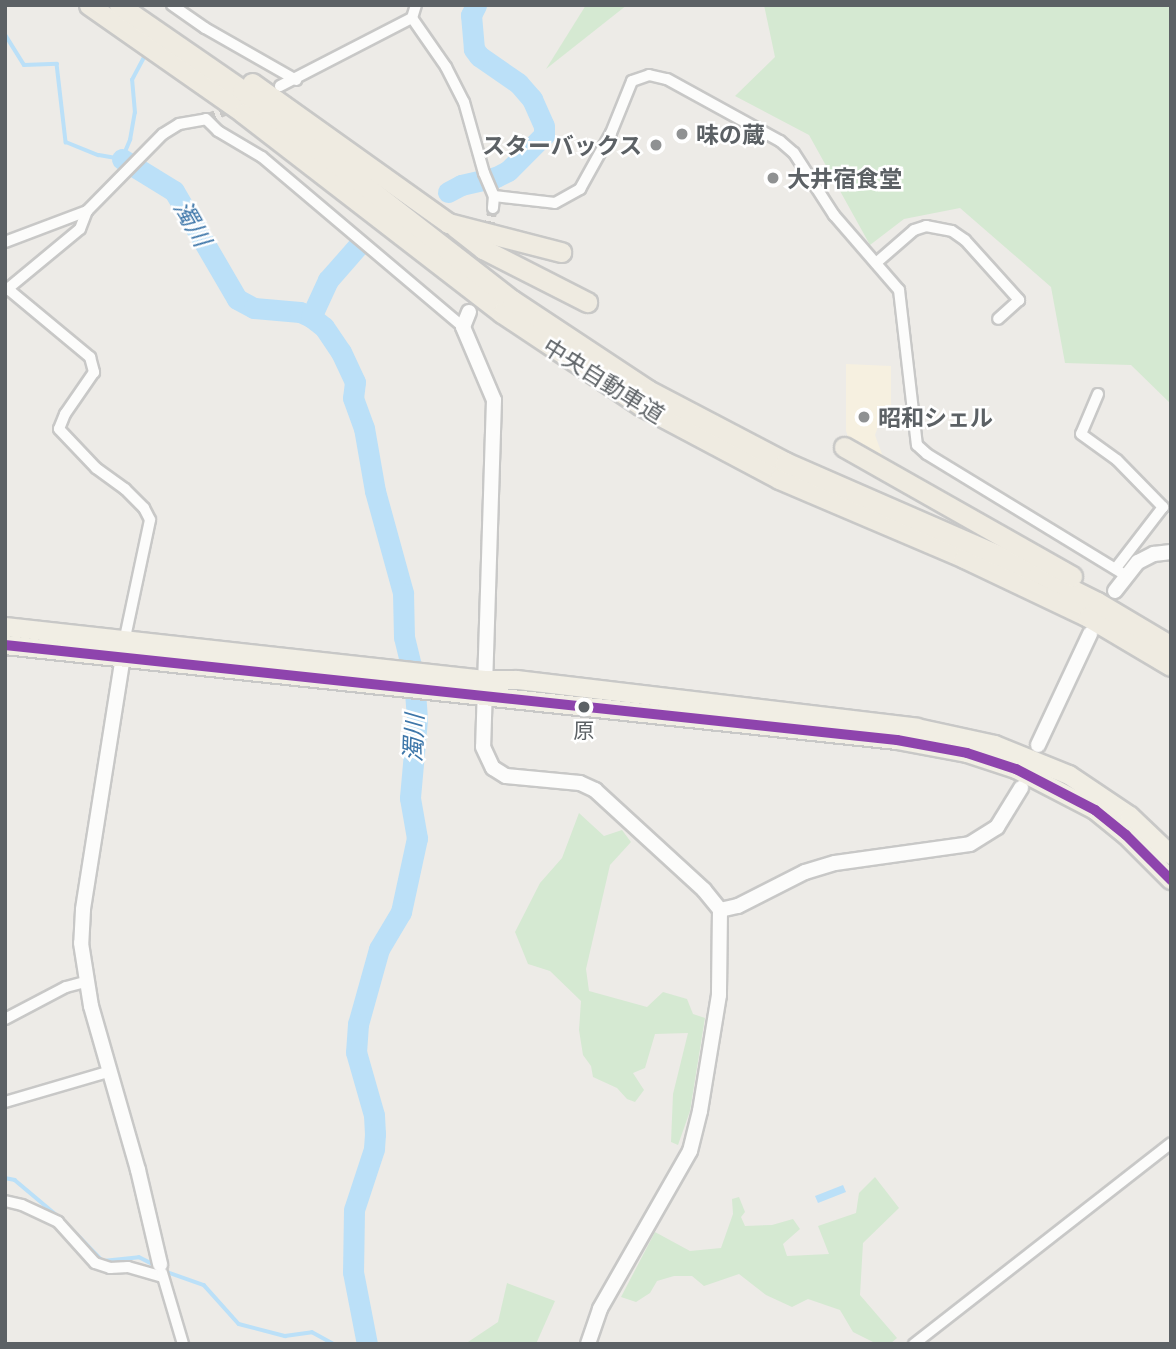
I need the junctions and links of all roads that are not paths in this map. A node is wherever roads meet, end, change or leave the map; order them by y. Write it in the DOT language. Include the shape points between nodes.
graph roads {
  1 [pos="89,5"];
  2 [pos="119,5"];
  3 [pos="130,5"];
  4 [pos="172,5"];
  5 [pos="416,5"];
  6 [pos="412,18"];
  7 [pos="296,80"];
  8 [pos="280,86"];
  9 [pos="87,211"];
  10 [pos="448,223"];
  11 [pos="5,242"];
  12 [pos="561,252"];
  13 [pos="876,263"];
  14 [pos="7,290"];
  15 [pos="587,302"];
  16 [pos="469,312"];
  17 [pos="998,319"];
  18 [pos="463,327"];
  19 [pos="1098,394"];
  20 [pos="844,447"];
  21 [pos="1171,552"];
  22 [pos="1120,572"];
  23 [pos="1115,591"];
  24 [pos="5,627"];
  25 [pos="1171,633"];
  26 [pos="1090,634"];
  27 [pos="125,638"];
  28 [pos="5,645"];
  29 [pos="1171,646"];
  30 [pos="123,658"];
  31 [pos="1171,666"];
  32 [pos="450,684"];
  33 [pos="486,688"];
  34 [pos="1038,745"];
  35 [pos="1021,788"];
  36 [pos="1171,855"];
  37 [pos="1171,880"];
  38 [pos="720,910"];
  39 [pos="85,982"];
  40 [pos="5,1019"];
  41 [pos="111,1071"];
  42 [pos="5,1102"];
  43 [pos="1171,1143"];
  44 [pos="5,1201"];
  45 [pos="162,1271"];
  46 [pos="183,1344"];
  47 [pos="588,1344"];
  48 [pos="914,1344"];
  1 -- 31 [label="highway, 中央自動車道" via="243,113 502,313 640,405 779,479 1088,617"];
  2 -- 29 [label="highway, 中央自動車道" via="242,90 512,300 648,390 785,462 1039,573"];
  3 -- 10 [label="highway" via="242,76"];
  4 -- 7 [label="street"];
  5 -- 6 [label="street"];
  6 -- 7 [label="street"];
  6 -- 13 [label="street" via="446,66 464,102 494,202 555,203 580,189 611,133 632,81 649,75 667,79 788,147 834,215"];
  7 -- 8 [label="street"];
  9 -- 11 [label="street"];
  9 -- 14 [label="street" via="80,229"];
  9 -- 18 [label="street" via="179,124 206,119 262,157"];
  10 -- 12 [label="highway"];
  10 -- 15 [label="highway" via="483,249"];
  13 -- 17 [label="street" via="914,230 926,226 952,231 1019,300"];
  13 -- 22 [label="street" via="894,282 902,301 917,445"];
  14 -- 27 [label="street" via="90,357 93,372 59,429 96,468 125,489 150,520"];
  16 -- 18 [label="street"];
  18 -- 33 [label="street" via="494,400"];
  19 -- 22 [label="street" via="1081,434 1117,460 1163,507"];
  20 -- 25 [label="highway"];
  21 -- 22 [label="street" via="1146,557"];
  22 -- 23 [label="street"];
  24 -- 27 [label="highway"];
  26 -- 34 [label="street"];
  27 -- 30 [label="street"];
  27 -- 32 [label="highway" via="387,666"];
  28 -- 30 [label="highway"];
  30 -- 32 [label="highway" via="386,685"];
  30 -- 39 [label="street" via="83,910"];
  32 -- 33 [label="highway"];
  33 -- 36 [label="highway" via="517,680 868,721 995,744 1099,793"];
  33 -- 37 [label="highway" via="897,740 967,753 1016,769 1095,810"];
  33 -- 38 [label="street" via="483,747 493,768 506,776 580,783 595,790"];
  35 -- 38 [label="street" via="997,827 970,844 835,863"];
  38 -- 47 [label="street" via="719,995 690,1151 600,1309"];
  39 -- 40 [label="street"];
  39 -- 41 [label="street"];
  41 -- 42 [label="street"];
  41 -- 45 [label="street"];
  43 -- 48 [label="street"];
  44 -- 45 [label="street" via="58,1222 95,1263"];
  45 -- 46 [label="street"];
}
